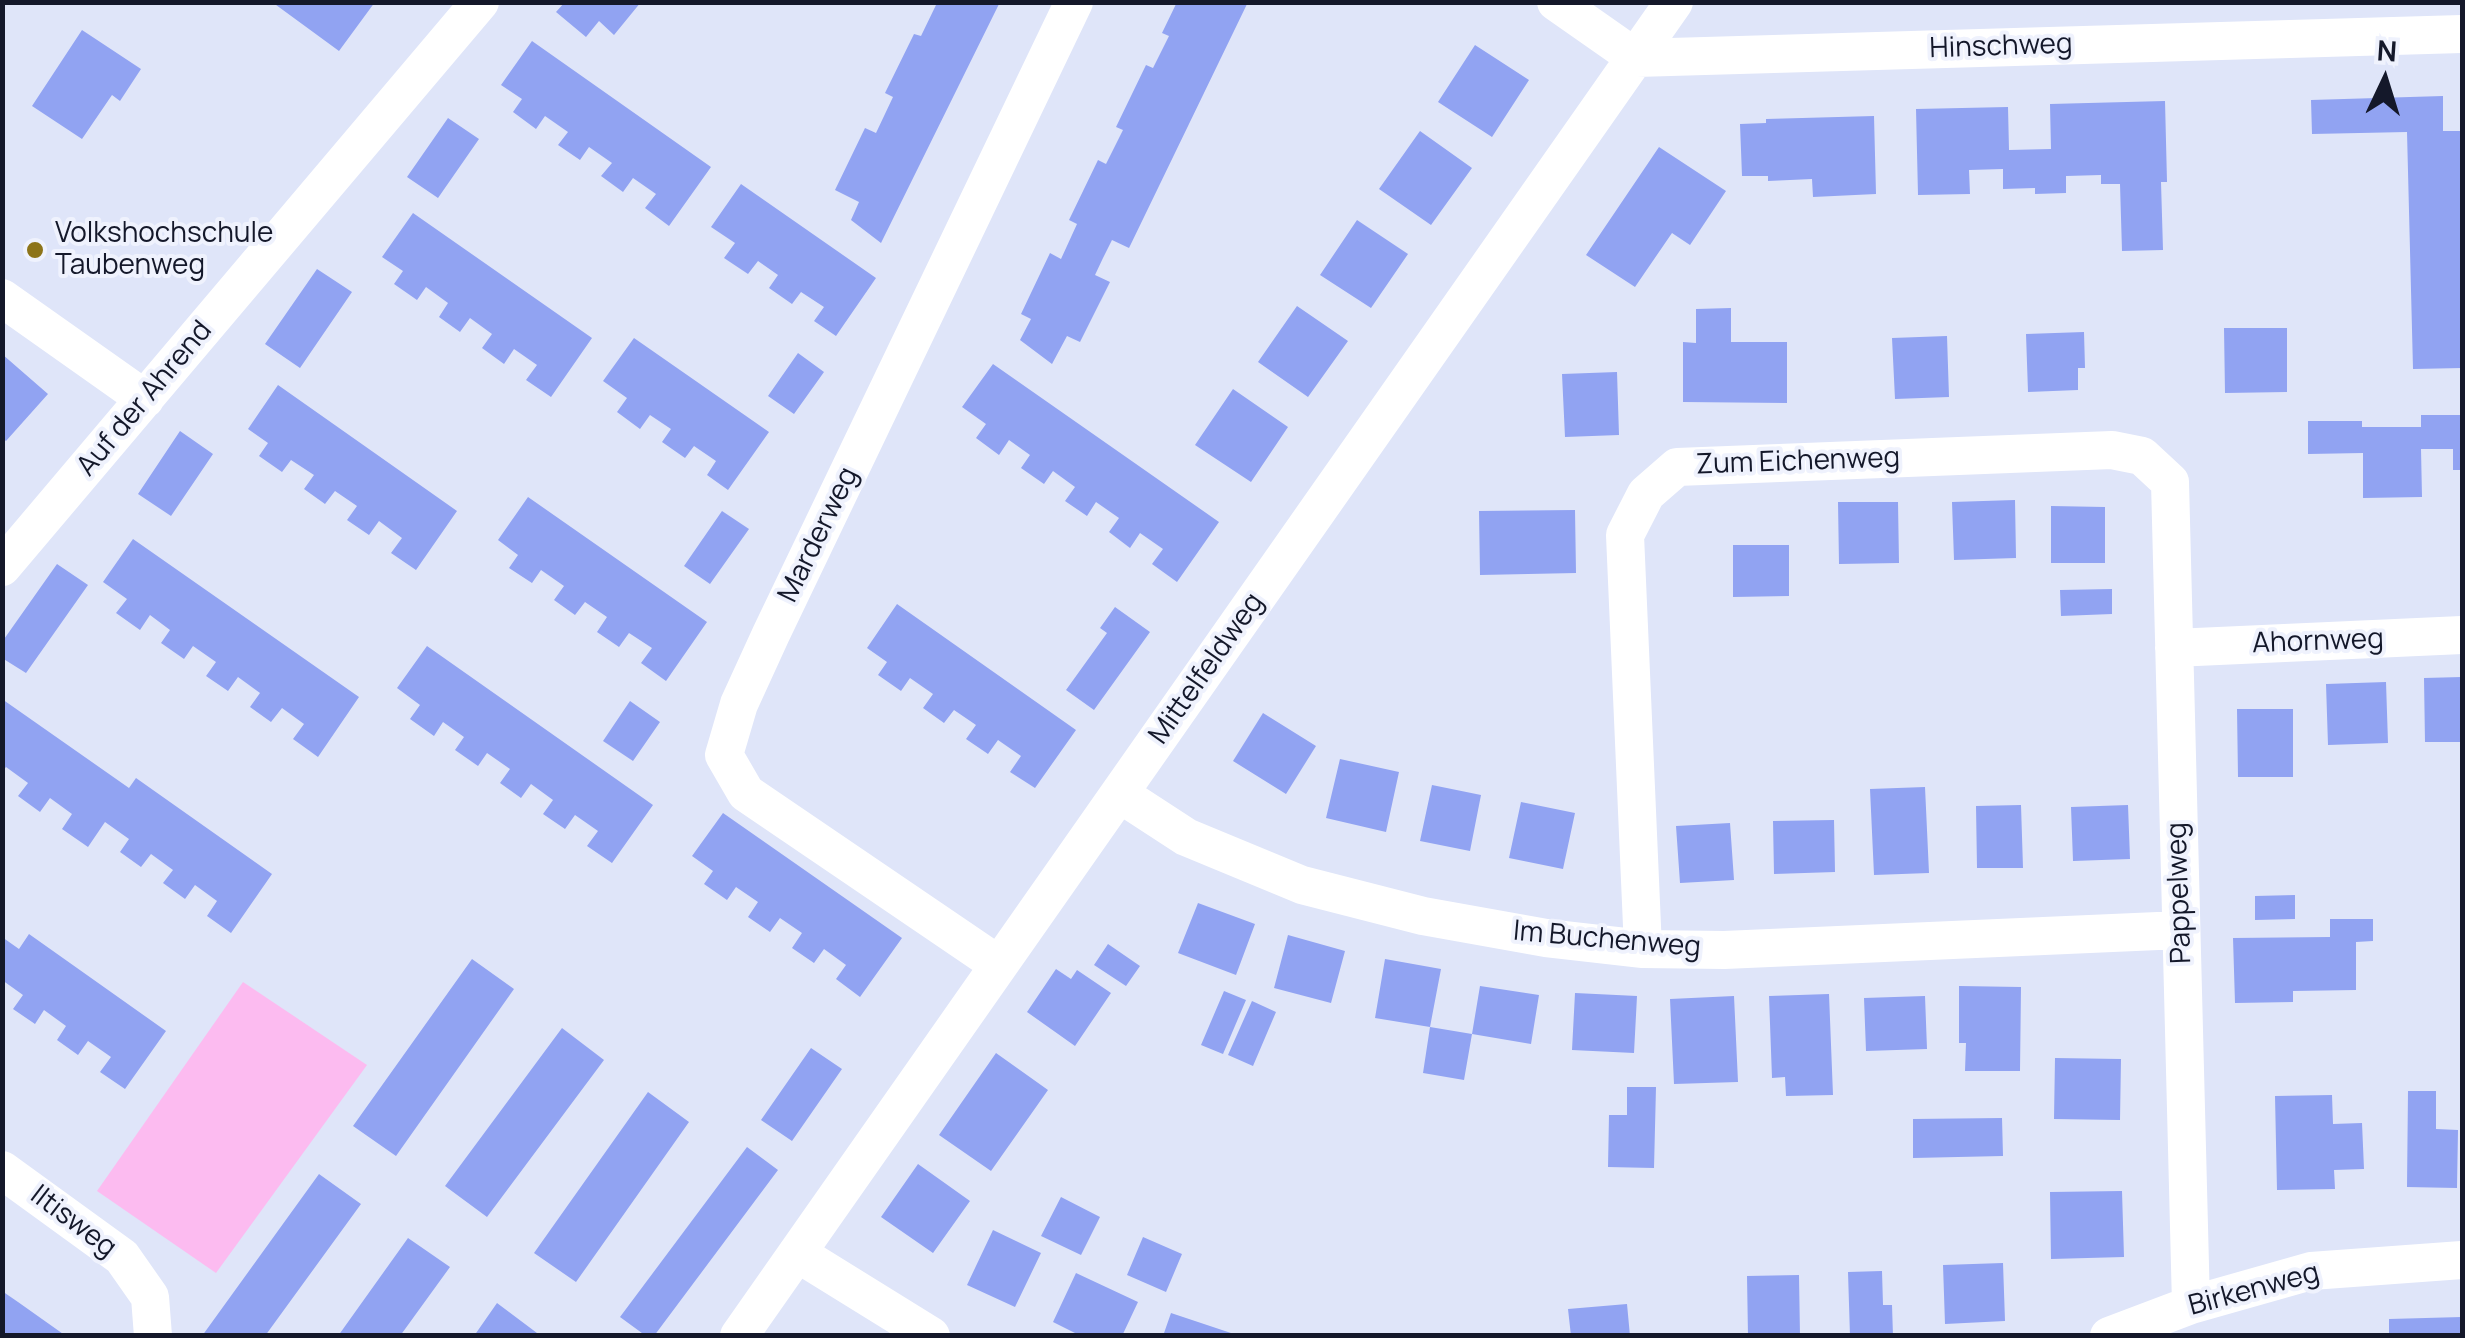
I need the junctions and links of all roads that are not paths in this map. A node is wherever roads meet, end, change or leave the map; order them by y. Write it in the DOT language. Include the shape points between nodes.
graph roads {
  1 [pos="480,2"];
  2 [pos="1074,2"];
  3 [pos="1556,2"];
  4 [pos="1674,2"];
  5 [pos="2462,34"];
  6 [pos="1636,58"];
  7 [pos="2,298"];
  8 [pos="145,399"];
  9 [pos="2170,482"];
  10 [pos="2,568"];
  11 [pos="2462,635"];
  12 [pos="2174,648"];
  13 [pos="1120,794"];
  14 [pos="2181,930"];
  15 [pos="1643,949"];
  16 [pos="999,965"];
  17 [pos="2,1170"];
  18 [pos="797,1253"];
  19 [pos="2462,1260"];
  20 [pos="2191,1304"];
  21 [pos="153,1336"];
  22 [pos="739,1336"];
  23 [pos="931,1336"];
  24 [pos="2109,1336"];
  1 -- 8 [label="street, Auf der Ahrend"];
  2 -- 16 [label="street, Marderweg" via="770,634 724,755 746,793"];
  3 -- 6 [label="street"];
  4 -- 6 [label="street, Mittelfeldweg"];
  5 -- 6 [label="street, Hinschweg"];
  6 -- 13 [label="street, Mittelfeldweg"];
  7 -- 8 [label="street"];
  8 -- 10 [label="street, Auf der Ahrend"];
  9 -- 12 [label="street, Pappelweg"];
  9 -- 15 [label="street, Zum Eichenweg" via="2142,456 2112,450 1677,467 1646,494 1626,534"];
  11 -- 12 [label="street, Ahornweg"];
  12 -- 14 [label="street, Pappelweg"];
  13 -- 15 [label="street, Im Buchenweg" via="1186,837 1302,885 1423,916"];
  13 -- 16 [label="street, Mittelfeldweg"];
  14 -- 15 [label="street, Im Buchenweg"];
  14 -- 20 [label="street, Pappelweg"];
  16 -- 18 [label="street, Mittelfeldweg"];
  17 -- 21 [label="street, Iltisweg" via="122,1256 150,1297"];
  18 -- 22 [label="street, Mittelfeldweg"];
  18 -- 23 [label="street"];
  19 -- 20 [label="street, Birkenweg" via="2311,1271"];
  20 -- 24 [label="street, Birkenweg"];
}
